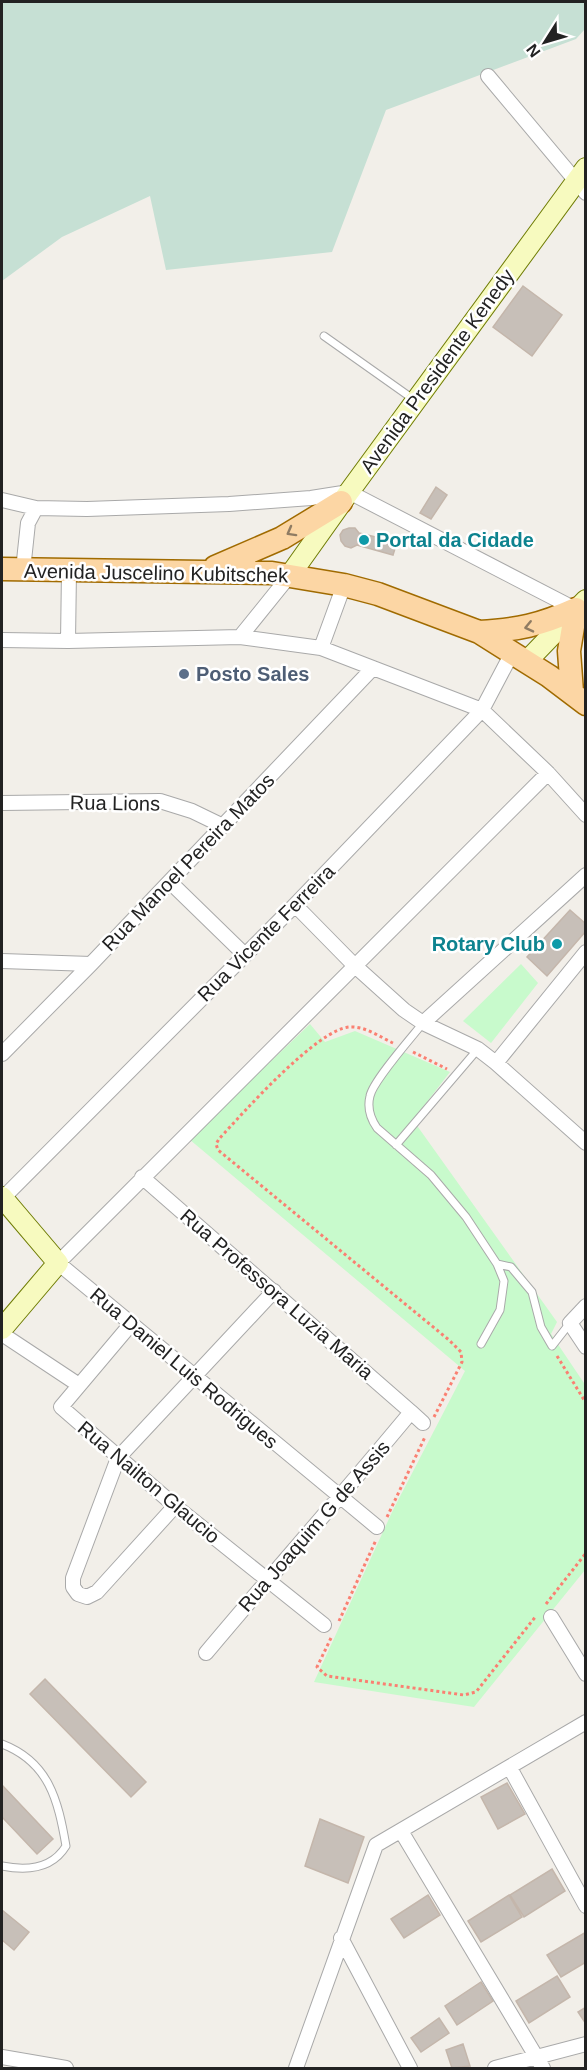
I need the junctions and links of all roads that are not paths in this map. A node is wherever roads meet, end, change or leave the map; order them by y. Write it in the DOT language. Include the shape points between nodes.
graph roads {
  1 [pos="488,76"];
  2 [pos="582,180"];
  3 [pos="324,336"];
  4 [pos="415,401"];
  5 [pos="345,497"];
  6 [pos="2,500"];
  7 [pos="36,508"];
  8 [pos="12,570"];
  9 [pos="206,570"];
  10 [pos="69,571"];
  11 [pos="290,575"];
  12 [pos="344,585"];
  13 [pos="582,608"];
  14 [pos="479,632"];
  15 [pos="240,637"];
  16 [pos="2,640"];
  17 [pos="68,641"];
  18 [pos="321,648"];
  19 [pos="519,657"];
  20 [pos="373,668"];
  21 [pos="579,698"];
  22 [pos="482,710"];
  23 [pos="548,773"];
  24 [pos="2,803"];
  25 [pos="585,815"];
  26 [pos="223,826"];
  27 [pos="585,875"];
  28 [pos="170,882"];
  29 [pos="296,905"];
  30 [pos="585,952"];
  31 [pos="245,955"];
  32 [pos="2,961"];
  33 [pos="91,964"];
  34 [pos="354,965"];
  35 [pos="423,1023"];
  36 [pos="478,1049"];
  37 [pos="2,1054"];
  38 [pos="496,1063"];
  39 [pos="584,1139"];
  40 [pos="396,1145"];
  41 [pos="142,1177"];
  42 [pos="2,1198"];
  43 [pos="58,1263"];
  44 [pos="497,1264"];
  45 [pos="274,1291"];
  46 [pos="585,1306"];
  47 [pos="570,1323"];
  48 [pos="131,1324"];
  49 [pos="2,1331"];
  50 [pos="481,1344"];
  51 [pos="585,1347"];
  52 [pos="195,1377"];
  53 [pos="79,1385"];
  54 [pos="411,1412"];
  55 [pos="423,1424"];
  56 [pos="118,1458"];
  57 [pos="340,1497"];
  58 [pos="175,1506"];
  59 [pos="381,1526"];
  60 [pos="268,1579"];
  61 [pos="544,1613"];
  62 [pos="331,1629"];
  63 [pos="206,1653"];
  64 [pos="585,1674"];
  65 [pos="585,1722"];
  66 [pos="2,1744"];
  67 [pos="510,1768"];
  68 [pos="401,1831"];
  69 [pos="2,1866"];
  70 [pos="585,1906"];
  71 [pos="341,1938"];
  72 [pos="585,2044"];
  73 [pos="2,2057"];
  74 [pos="539,2062"];
  75 [pos="66,2068"];
  76 [pos="296,2068"];
  77 [pos="410,2068"];
  78 [pos="495,2068"];
  1 -- 2 [label="street"];
  2 -- 4 [label="street, Avenida Presidente Kenedy"];
  3 -- 4 [label="lane"];
  4 -- 5 [label="street, Avenida Presidente Kenedy"];
  5 -- 7 [label="street"];
  5 -- 9 [label="main road, one-way" via="282,538"];
  5 -- 11 [label="street, Avenida Presidente Kenedy"];
  5 -- 13 [label="street"];
  6 -- 7 [label="street"];
  7 -- 8 [label="street"];
  8 -- 10 [label="main road, Avenida Juscelino Kubitschek"];
  9 -- 10 [label="main road, Avenida Juscelino Kubitschek"];
  9 -- 11 [label="main road, Avenida Juscelino Kubitschek"];
  10 -- 17 [label="street"];
  11 -- 12 [label="main road, Avenida Juscelino Kubitschek"];
  11 -- 15 [label="street"];
  12 -- 14 [label="main road, Avenida Juscelino Kubitschek"];
  12 -- 18 [label="street"];
  13 -- 14 [label="main road, one-way" via="532,626"];
  13 -- 19 [label="street, Rua Vicente Ferreira"];
  13 -- 21 [label="main road" via="569,651"];
  14 -- 19 [label="main road, Avenida Juscelino Kubitschek"];
  15 -- 17 [label="street"];
  15 -- 18 [label="street"];
  16 -- 17 [label="street"];
  18 -- 20 [label="street"];
  19 -- 21 [label="main road, Avenida Juscelino Kubitschek"];
  19 -- 22 [label="street, Rua Vicente Ferreira"];
  20 -- 22 [label="street"];
  20 -- 26 [label="street, Rua Manoel Pereira Matos"];
  22 -- 23 [label="street"];
  22 -- 29 [label="street, Rua Vicente Ferreira"];
  23 -- 25 [label="street"];
  23 -- 34 [label="street"];
  24 -- 26 [label="street, Rua Lions" via="160,801"];
  26 -- 28 [label="street, Rua Manoel Pereira Matos"];
  27 -- 35 [label="street"];
  28 -- 31 [label="street"];
  28 -- 33 [label="street, Rua Manoel Pereira Matos"];
  29 -- 31 [label="street, Rua Vicente Ferreira"];
  29 -- 34 [label="street"];
  30 -- 38 [label="street"];
  31 -- 42 [label="street, Rua Vicente Ferreira"];
  32 -- 33 [label="street"];
  33 -- 37 [label="street, Rua Manoel Pereira Matos"];
  34 -- 35 [label="street"];
  34 -- 41 [label="street"];
  35 -- 36 [label="street"];
  35 -- 40 [label="lane" via="369,1098 376,1128"];
  36 -- 38 [label="street"];
  36 -- 40 [label="lane"];
  38 -- 39 [label="street"];
  40 -- 44 [label="lane" via="431,1175 466,1217"];
  41 -- 43 [label="street"];
  41 -- 45 [label="street, Rua Professora Luzia Maria"];
  42 -- 43 [label="street, Rua Daniel Luis Rodrigues"];
  43 -- 48 [label="street, Rua Daniel Luis Rodrigues"];
  43 -- 49 [label="street"];
  44 -- 47 [label="lane" via="511,1267 532,1292 541,1327 552,1346"];
  44 -- 50 [label="lane" via="504,1281 500,1310"];
  45 -- 52 [label="street"];
  45 -- 54 [label="street, Rua Professora Luzia Maria"];
  46 -- 47 [label="street"];
  47 -- 51 [label="street"];
  48 -- 52 [label="street, Rua Daniel Luis Rodrigues"];
  48 -- 53 [label="street, Rua Nailton Glaucio"];
  49 -- 53 [label="street"];
  52 -- 56 [label="street"];
  52 -- 57 [label="street, Rua Daniel Luis Rodrigues"];
  53 -- 56 [label="street, Rua Nailton Glaucio" via="60,1407"];
  54 -- 55 [label="street"];
  54 -- 57 [label="street, Rua Joaquim G de Assis"];
  56 -- 58 [label="street, Rua Nailton Glaucio"];
  56 -- 58 [label="street" via="74,1578 73,1587 78,1594 87,1597 97,1592"];
  57 -- 59 [label="street, Rua Daniel Luis Rodrigues"];
  57 -- 60 [label="street, Rua Joaquim G de Assis"];
  58 -- 60 [label="street, Rua Nailton Glaucio"];
  60 -- 62 [label="street, Rua Nailton Glaucio"];
  60 -- 63 [label="street, Rua Joaquim G de Assis"];
  61 -- 64 [label="street"];
  65 -- 67 [label="street"];
  66 -- 69 [label="lane" via="16,1749 48,1779 61,1815 66,1846 49,1864 13,1869"];
  67 -- 68 [label="street"];
  67 -- 70 [label="street"];
  68 -- 71 [label="street" via="376,1845"];
  68 -- 74 [label="street"];
  71 -- 76 [label="street"];
  71 -- 77 [label="street"];
  72 -- 74 [label="street"];
  73 -- 75 [label="street"];
  74 -- 78 [label="street"];
}
